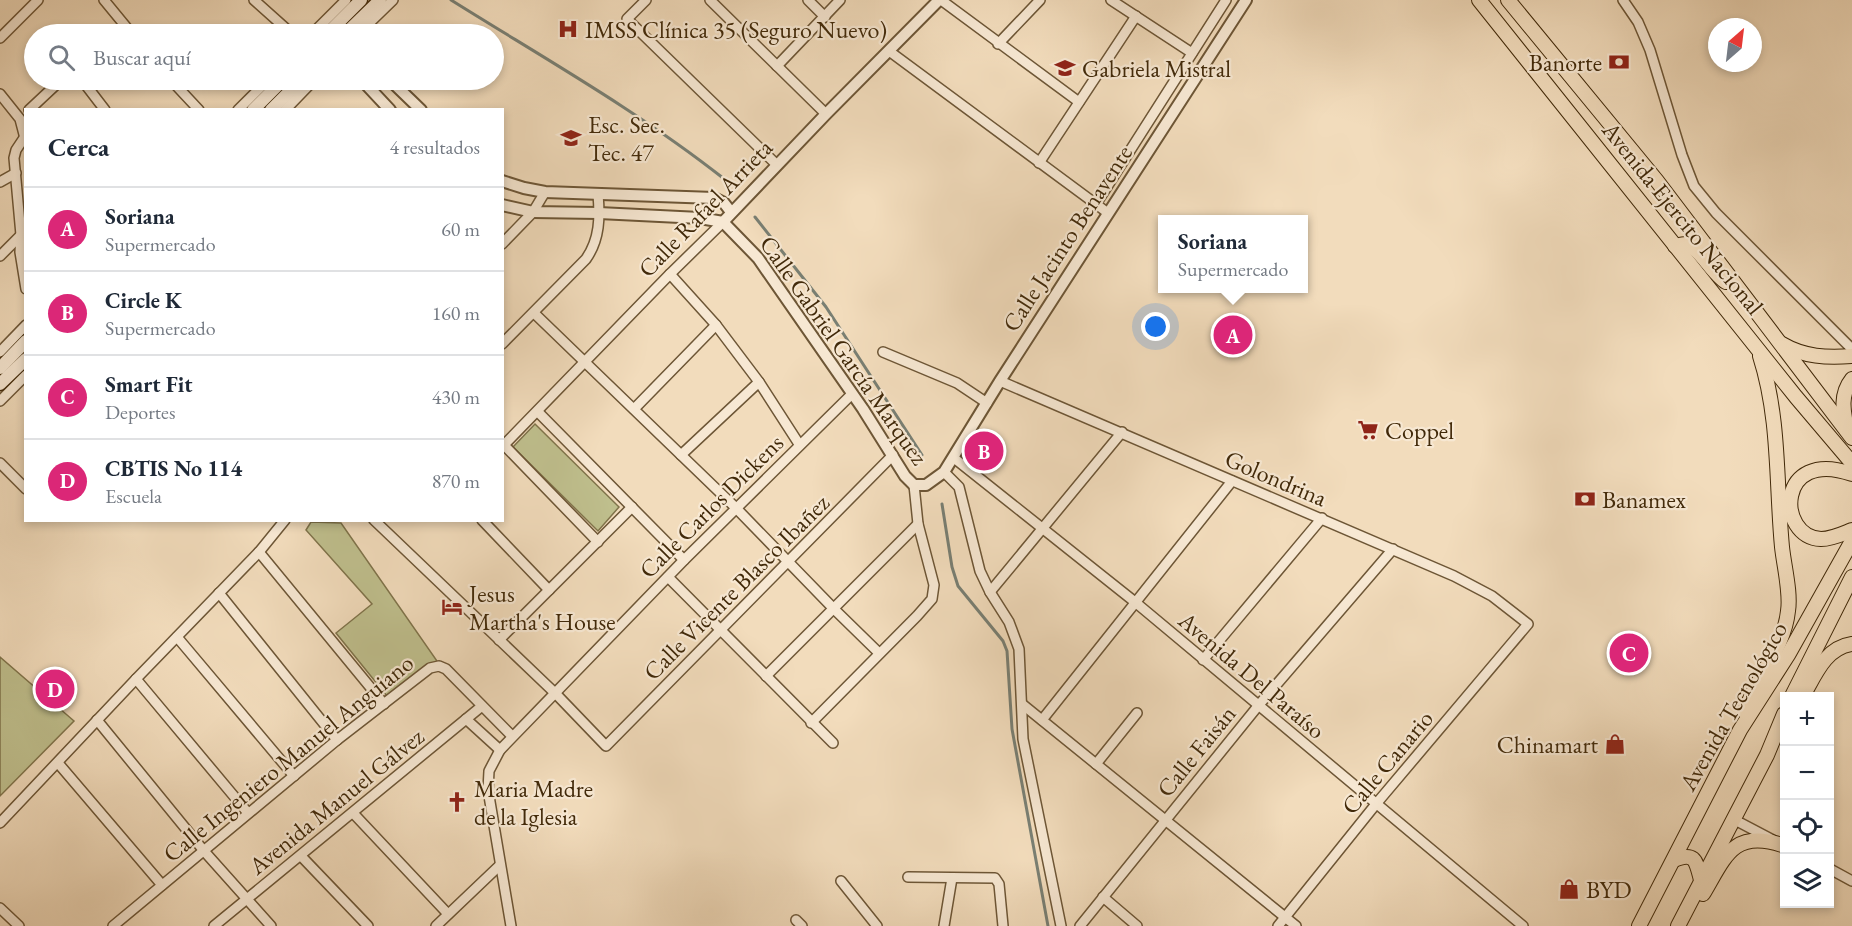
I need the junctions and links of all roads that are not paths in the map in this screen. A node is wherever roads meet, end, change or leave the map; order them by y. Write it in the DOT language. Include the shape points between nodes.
graph roads {
  1 [pos="38,0"];
  2 [pos="104,0"];
  3 [pos="254,0"];
  4 [pos="380,0"];
  5 [pos="393,0"];
  6 [pos="646,0"];
  7 [pos="710,0"];
  8 [pos="808,0"];
  9 [pos="840,0"];
  10 [pos="940,0"];
  11 [pos="1040,0"];
  12 [pos="1111,0"];
  13 [pos="1226,0"];
  14 [pos="1479,0"];
  15 [pos="1508,0"];
  16 [pos="1623,0"];
  17 [pos="353,2"];
  18 [pos="1241,2"];
  19 [pos="1136,16"];
  20 [pos="825,17"];
  21 [pos="368,18"];
  22 [pos="124,24"];
  23 [pos="281,24"];
  24 [pos="325,24"];
  25 [pos="342,24"];
  26 [pos="355,24"];
  27 [pos="364,24"];
  28 [pos="0,38"];
  29 [pos="998,44"];
  30 [pos="889,51"];
  31 [pos="1192,52"];
  32 [pos="777,66"];
  33 [pos="50,90"];
  34 [pos="90,90"];
  35 [pos="180,90"];
  36 [pos="258,90"];
  37 [pos="273,90"];
  38 [pos="291,90"];
  39 [pos="304,90"];
  40 [pos="371,90"];
  41 [pos="400,90"];
  42 [pos="0,94"];
  43 [pos="1079,102"];
  44 [pos="31,108"];
  45 [pos="103,108"];
  46 [pos="197,108"];
  47 [pos="240,108"];
  48 [pos="256,108"];
  49 [pos="273,108"];
  50 [pos="286,108"];
  51 [pos="388,108"];
  52 [pos="419,108"];
  53 [pos="826,114"];
  54 [pos="23,116"];
  55 [pos="24,141"];
  56 [pos="1039,163"];
  57 [pos="777,165"];
  58 [pos="16,173"];
  59 [pos="0,182"];
  60 [pos="504,182"];
  61 [pos="545,192"];
  62 [pos="598,194"];
  63 [pos="1096,204"];
  64 [pos="504,205"];
  65 [pos="533,212"];
  66 [pos="731,212"];
  67 [pos="599,213"];
  68 [pos="1108,213"];
  69 [pos="723,222"];
  70 [pos="23,233"];
  71 [pos="504,242"];
  72 [pos="1676,246"];
  73 [pos="0,256"];
  74 [pos="670,274"];
  75 [pos="24,277"];
  76 [pos="1736,287"];
  77 [pos="534,313"];
  78 [pos="716,325"];
  79 [pos="24,327"];
  80 [pos="504,342"];
  81 [pos="1778,342"];
  82 [pos="24,343"];
  83 [pos="1758,349"];
  84 [pos="1852,349"];
  85 [pos="0,352"];
  86 [pos="883,352"];
  87 [pos="1852,356"];
  88 [pos="24,360"];
  89 [pos="585,362"];
  90 [pos="0,368"];
  91 [pos="24,377"];
  92 [pos="1852,379"];
  93 [pos="1000,381"];
  94 [pos="759,382"];
  95 [pos="0,384"];
  96 [pos="852,394"];
  97 [pos="0,400"];
  98 [pos="987,403"];
  99 [pos="634,409"];
  100 [pos="538,412"];
  101 [pos="1122,432"];
  102 [pos="1850,435"];
  103 [pos="799,444"];
  104 [pos="504,445"];
  105 [pos="504,447"];
  106 [pos="681,455"];
  107 [pos="893,455"];
  108 [pos="954,458"];
  109 [pos="0,463"];
  110 [pos="1852,463"];
  111 [pos="944,472"];
  112 [pos="1852,474"];
  113 [pos="1232,481"];
  114 [pos="24,484"];
  115 [pos="914,485"];
  116 [pos="632,507"];
  117 [pos="736,508"];
  118 [pos="1322,518"];
  119 [pos="284,522"];
  120 [pos="376,522"];
  121 [pos="484,522"];
  122 [pos="918,524"];
  123 [pos="1043,529"];
  124 [pos="1852,530"];
  125 [pos="1852,541"];
  126 [pos="598,542"];
  127 [pos="1393,549"];
  128 [pos="259,552"];
  129 [pos="684,560"];
  130 [pos="788,562"];
  131 [pos="668,577"];
  132 [pos="1852,577"];
  133 [pos="549,590"];
  134 [pos="990,592"];
  135 [pos="219,593"];
  136 [pos="1135,602"];
  137 [pos="834,609"];
  138 [pos="1528,624"];
  139 [pos="721,630"];
  140 [pos="177,637"];
  141 [pos="499,640"];
  142 [pos="1852,644"];
  143 [pos="879,653"];
  144 [pos="1203,660"];
  145 [pos="766,676"];
  146 [pos="136,679"];
  147 [pos="1794,692"];
  148 [pos="1805,692"];
  149 [pos="556,693"];
  150 [pos="384,704"];
  151 [pos="1022,704"];
  152 [pos="482,706"];
  153 [pos="1258,706"];
  154 [pos="1137,713"];
  155 [pos="466,719"];
  156 [pos="97,720"];
  157 [pos="1042,720"];
  158 [pos="811,723"];
  159 [pos="1780,725"];
  160 [pos="1740,730"];
  161 [pos="512,736"];
  162 [pos="1780,736"];
  163 [pos="337,740"];
  164 [pos="833,744"];
  165 [pos="500,750"];
  166 [pos="1767,755"];
  167 [pos="57,764"];
  168 [pos="1096,764"];
  169 [pos="294,776"];
  170 [pos="1376,804"];
  171 [pos="248,813"];
  172 [pos="353,813"];
  173 [pos="1165,819"];
  174 [pos="1733,819"];
  175 [pos="0,823"];
  176 [pos="1780,843"];
  177 [pos="1780,844"];
  178 [pos="204,851"];
  179 [pos="301,856"];
  180 [pos="1674,860"];
  181 [pos="500,866"];
  182 [pos="1834,871"];
  183 [pos="908,877"];
  184 [pos="951,879"];
  185 [pos="1701,880"];
  186 [pos="841,881"];
  187 [pos="1852,881"];
  188 [pos="162,885"];
  189 [pos="1103,897"];
  190 [pos="246,899"];
  191 [pos="0,908"];
  192 [pos="448,914"];
  193 [pos="1286,917"];
  194 [pos="19,926"];
  195 [pos="113,926"];
  196 [pos="214,926"];
  197 [pos="271,926"];
  198 [pos="368,926"];
  199 [pos="436,926"];
  200 [pos="511,926"];
  201 [pos="877,926"];
  202 [pos="944,926"];
  203 [pos="1004,926"];
  204 [pos="1061,926"];
  205 [pos="1080,926"];
  206 [pos="1137,926"];
  207 [pos="1278,926"];
  208 [pos="1296,926"];
  209 [pos="1523,926"];
  210 [pos="1639,926"];
  211 [pos="1680,926"];
  1 -- 28 [label="street"];
  2 -- 22 [label="street"];
  3 -- 23 [label="street"];
  4 -- 21 [label="main road"];
  5 -- 21 [label="street"];
  6 -- 57 [label="street" via="627,19"];
  7 -- 32 [label="street"];
  8 -- 20 [label="street"];
  9 -- 20 [label="street"];
  10 -- 29 [label="street"];
  10 -- 30 [label="street, Calle Rafael Arrieta"];
  11 -- 29 [label="street"];
  12 -- 19 [label="street"];
  13 -- 31 [label="street"];
  14 -- 72 [label="main road, Avenida Ejercito Nacional"];
  15 -- 76 [label="main road, Avenida Ejercito Nacional" via="1656,181"];
  16 -- 84 [label="street" via="1650,50 1694,186"];
  17 -- 21 [label="street"];
  17 -- 24 [label="street"];
  17 -- 25 [label="main road"];
  18 -- 68 [label="street, Calle Jacinto Benavente"];
  19 -- 31 [label="street"];
  19 -- 43 [label="street"];
  20 -- 32 [label="street"];
  21 -- 26 [label="main road"];
  21 -- 27 [label="street"];
  29 -- 43 [label="street"];
  30 -- 53 [label="street, Calle Rafael Arrieta"];
  30 -- 56 [label="street"];
  31 -- 63 [label="street"];
  32 -- 53 [label="street"];
  33 -- 44 [label="street"];
  34 -- 45 [label="street"];
  35 -- 46 [label="street"];
  36 -- 47 [label="street"];
  37 -- 48 [label="main road"];
  38 -- 49 [label="main road"];
  39 -- 50 [label="street"];
  40 -- 51 [label="street"];
  41 -- 52 [label="street"];
  42 -- 54 [label="street"];
  43 -- 56 [label="street"];
  53 -- 57 [label="street, Calle Rafael Arrieta"];
  55 -- 58 [label="street" via="14,153"];
  56 -- 63 [label="street"];
  57 -- 66 [label="street, Calle Rafael Arrieta"];
  58 -- 59 [label="street"];
  58 -- 70 [label="street"];
  60 -- 61 [label="street"];
  61 -- 62 [label="street"];
  61 -- 65 [label="street"];
  62 -- 66 [label="street" via="714,198"];
  62 -- 67 [label="street"];
  63 -- 68 [label="street"];
  64 -- 65 [label="street"];
  65 -- 67 [label="street"];
  65 -- 71 [label="street"];
  66 -- 69 [label="street, Calle Rafael Arrieta"];
  67 -- 69 [label="street"];
  67 -- 77 [label="street" via="597,238 591,251"];
  68 -- 93 [label="street, Calle Jacinto Benavente"];
  69 -- 74 [label="street, Calle Rafael Arrieta"];
  69 -- 96 [label="street, Calle Gabriel García Marquez" via="758,258"];
  70 -- 73 [label="street"];
  70 -- 75 [label="street" via="20,252"];
  72 -- 76 [label="main road" via="1693,247 1718,277"];
  72 -- 83 [label="main road, Avenida Ejercito Nacional"];
  74 -- 78 [label="street"];
  74 -- 89 [label="street, Calle Rafael Arrieta"];
  76 -- 81 [label="main road, Avenida Ejercito Nacional"];
  77 -- 80 [label="street"];
  77 -- 89 [label="street"];
  78 -- 94 [label="street"];
  78 -- 99 [label="street"];
  79 -- 85 [label="street"];
  81 -- 87 [label="main road" via="1817,357"];
  81 -- 102 [label="main road, Avenida Ejercito Nacional"];
  82 -- 90 [label="main road"];
  83 -- 110 [label="main road, Avenida Ejercito Nacional"];
  83 -- 160 [label="main road" via="1772,401 1789,610 1778,645 1748,704"];
  86 -- 98 [label="street" via="957,383"];
  88 -- 95 [label="main road"];
  89 -- 99 [label="street"];
  89 -- 100 [label="street, Calle Rafael Arrieta"];
  91 -- 97 [label="street"];
  92 -- 102 [label="main road" via="1843,400"];
  93 -- 98 [label="street, Calle Jacinto Benavente"];
  93 -- 101 [label="street, Golondrina"];
  94 -- 103 [label="street"];
  94 -- 106 [label="street"];
  96 -- 103 [label="street, Calle Carlos Dickens"];
  96 -- 107 [label="street, Calle Gabriel García Marquez"];
  98 -- 108 [label="street, Calle Jacinto Benavente"];
  99 -- 106 [label="street"];
  100 -- 104 [label="street, Calle Rafael Arrieta"];
  100 -- 116 [label="street"];
  101 -- 113 [label="street, Golondrina"];
  101 -- 123 [label="street"];
  103 -- 117 [label="street, Calle Carlos Dickens"];
  105 -- 126 [label="street"];
  106 -- 117 [label="street"];
  107 -- 115 [label="street, Calle Gabriel García Marquez"];
  107 -- 130 [label="street, Calle Vicente Blasco Ibañez"];
  108 -- 111 [label="street, Calle Jacinto Benavente"];
  108 -- 123 [label="street, Avenida Del Paraíso"];
  109 -- 114 [label="street"];
  111 -- 115 [label="street, Calle Jacinto Benavente" via="926,485"];
  111 -- 134 [label="street" via="959,487 980,571"];
  112 -- 124 [label="main road" via="1812,470 1798,480 1790,508 1800,528 1814,537 1832,537"];
  113 -- 118 [label="street, Golondrina"];
  113 -- 136 [label="street"];
  115 -- 122 [label="street, Calle Gabriel García Marquez"];
  116 -- 126 [label="street"];
  116 -- 129 [label="street"];
  117 -- 129 [label="street, Calle Carlos Dickens"];
  117 -- 130 [label="street"];
  118 -- 127 [label="street, Golondrina"];
  118 -- 144 [label="street"];
  119 -- 128 [label="street"];
  120 -- 141 [label="street"];
  121 -- 133 [label="street"];
  122 -- 137 [label="street"];
  122 -- 143 [label="street, Calle Gabriel García Marquez" via="934,585 932,599"];
  123 -- 134 [label="street"];
  123 -- 136 [label="street, Avenida Del Paraíso"];
  125 -- 160 [label="main road, Avenida Tecnológico" via="1788,655"];
  126 -- 133 [label="street"];
  127 -- 138 [label="street, Golondrina" via="1475,586"];
  127 -- 153 [label="street, Calle Faisán"];
  128 -- 135 [label="street"];
  128 -- 150 [label="street"];
  129 -- 131 [label="street, Calle Carlos Dickens"];
  130 -- 137 [label="street"];
  130 -- 139 [label="street, Calle Vicente Blasco Ibañez"];
  131 -- 139 [label="street"];
  131 -- 149 [label="street, Calle Carlos Dickens"];
  132 -- 147 [label="main road, Avenida Tecnológico"];
  133 -- 141 [label="street"];
  134 -- 151 [label="street" via="1009,622 1019,648"];
  135 -- 140 [label="street"];
  135 -- 163 [label="street"];
  136 -- 144 [label="street, Avenida Del Paraíso"];
  136 -- 157 [label="street"];
  137 -- 143 [label="street"];
  137 -- 145 [label="street"];
  138 -- 170 [label="street, Calle Canario"];
  139 -- 145 [label="street"];
  139 -- 149 [label="street, Calle Vicente Blasco Ibañez" via="606,746"];
  140 -- 146 [label="street"];
  140 -- 169 [label="street"];
  141 -- 149 [label="street"];
  142 -- 148 [label="main road" via="1838,648 1825,659"];
  143 -- 158 [label="street"];
  144 -- 153 [label="street, Avenida Del Paraíso"];
  145 -- 158 [label="street"];
  146 -- 156 [label="street"];
  146 -- 171 [label="street"];
  149 -- 161 [label="street, Calle Carlos Dickens"];
  150 -- 152 [label="street, Calle Ingeniero Manuel Anguiano" via="430,668 439,666"];
  150 -- 163 [label="street, Calle Ingeniero Manuel Anguiano"];
  151 -- 157 [label="street"];
  151 -- 204 [label="street" via="1023,739"];
  152 -- 155 [label="street, Avenida Manuel Gálvez"];
  152 -- 161 [label="street, Calle Ingeniero Manuel Anguiano"];
  153 -- 170 [label="street, Avenida Del Paraíso"];
  153 -- 173 [label="street, Calle Faisán"];
  154 -- 168 [label="street"];
  155 -- 165 [label="street"];
  155 -- 172 [label="street, Avenida Manuel Gálvez"];
  156 -- 167 [label="street"];
  156 -- 178 [label="street"];
  157 -- 168 [label="street"];
  158 -- 164 [label="street"];
  159 -- 166 [label="main road, Avenida Tecnológico"];
  160 -- 180 [label="main road, Avenida Tecnológico"];
  161 -- 165 [label="street, Calle Carlos Dickens"];
  162 -- 166 [label="main road"];
  163 -- 169 [label="street, Calle Ingeniero Manuel Anguiano"];
  165 -- 181 [label="street, Calle Carlos Dickens" via="489,771 488,790"];
  166 -- 174 [label="main road, Avenida Tecnológico"];
  167 -- 175 [label="street"];
  167 -- 188 [label="street"];
  168 -- 173 [label="street"];
  169 -- 171 [label="street, Calle Ingeniero Manuel Anguiano"];
  170 -- 193 [label="street, Calle Canario"];
  170 -- 209 [label="street, Avenida Del Paraíso"];
  171 -- 178 [label="street, Calle Ingeniero Manuel Anguiano"];
  172 -- 179 [label="street, Avenida Manuel Gálvez"];
  172 -- 192 [label="street"];
  173 -- 189 [label="street, Calle Faisán"];
  173 -- 193 [label="street"];
  174 -- 176 [label="street"];
  174 -- 185 [label="main road, Avenida Tecnológico"];
  177 -- 211 [label="main road" via="1756,839 1737,846"];
  178 -- 188 [label="street, Calle Ingeniero Manuel Anguiano"];
  178 -- 190 [label="street"];
  179 -- 190 [label="street, Avenida Manuel Gálvez"];
  179 -- 198 [label="street"];
  180 -- 185 [label="main road" via="1691,857"];
  180 -- 210 [label="main road, Avenida Tecnológico"];
  181 -- 192 [label="street"];
  181 -- 200 [label="street, Calle Carlos Dickens"];
  182 -- 187 [label="street"];
  183 -- 184 [label="street"];
  184 -- 202 [label="street"];
  184 -- 203 [label="street" via="995,878"];
  185 -- 211 [label="main road, Avenida Tecnológico"];
  186 -- 201 [label="street"];
  188 -- 195 [label="street, Calle Ingeniero Manuel Anguiano"];
  189 -- 205 [label="street, Calle Faisán"];
  189 -- 206 [label="street"];
  190 -- 196 [label="street, Avenida Manuel Gálvez"];
  190 -- 197 [label="street"];
  191 -- 194 [label="street"];
  192 -- 199 [label="street"];
  193 -- 207 [label="street, Calle Canario"];
  193 -- 208 [label="street"];
}
